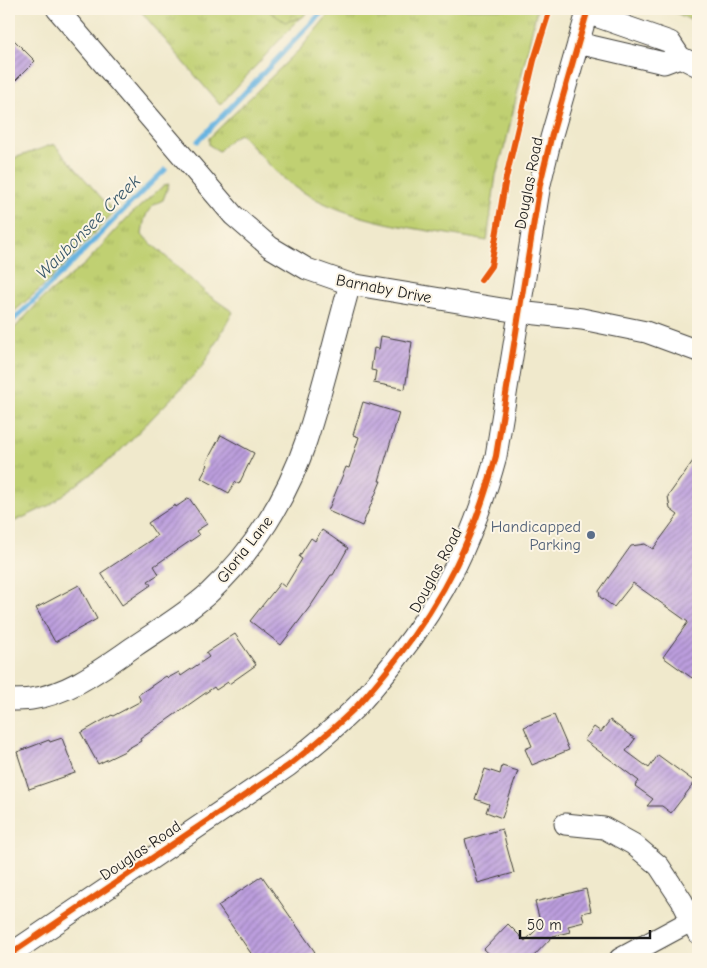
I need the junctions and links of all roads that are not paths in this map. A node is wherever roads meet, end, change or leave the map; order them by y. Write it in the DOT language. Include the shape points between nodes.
graph roads {
  1 [pos="57,9"];
  2 [pos="587,11"];
  3 [pos="578,42"];
  4 [pos="689,62"];
  5 [pos="350,284"];
  6 [pos="519,312"];
  7 [pos="698,352"];
  8 [pos="9,700"];
  9 [pos="565,824"];
  10 [pos="696,923"];
  11 [pos="9,955"];
  12 [pos="620,959"];
  1 -- 5 [label="street, Barnaby Drive" via="233,215 270,247 306,269"];
  2 -- 3 [label="street, Douglas Road"];
  2 -- 4 [label="street" via="670,42"];
  3 -- 4 [label="street" via="664,63"];
  3 -- 6 [label="street, Douglas Road" via="540,184"];
  5 -- 6 [label="street, Barnaby Drive"];
  5 -- 8 [label="street, Gloria Lane" via="306,442 270,519 233,568 196,604 91,676 56,693"];
  6 -- 7 [label="street, Barnaby Drive" via="582,319 646,332"];
  6 -- 11 [label="street, Douglas Road" via="496,456 471,533 418,631 376,685 330,731 288,766"];
  9 -- 10 [label="street" via="604,828 633,844 659,866"];
  10 -- 12 [label="street"];
}
